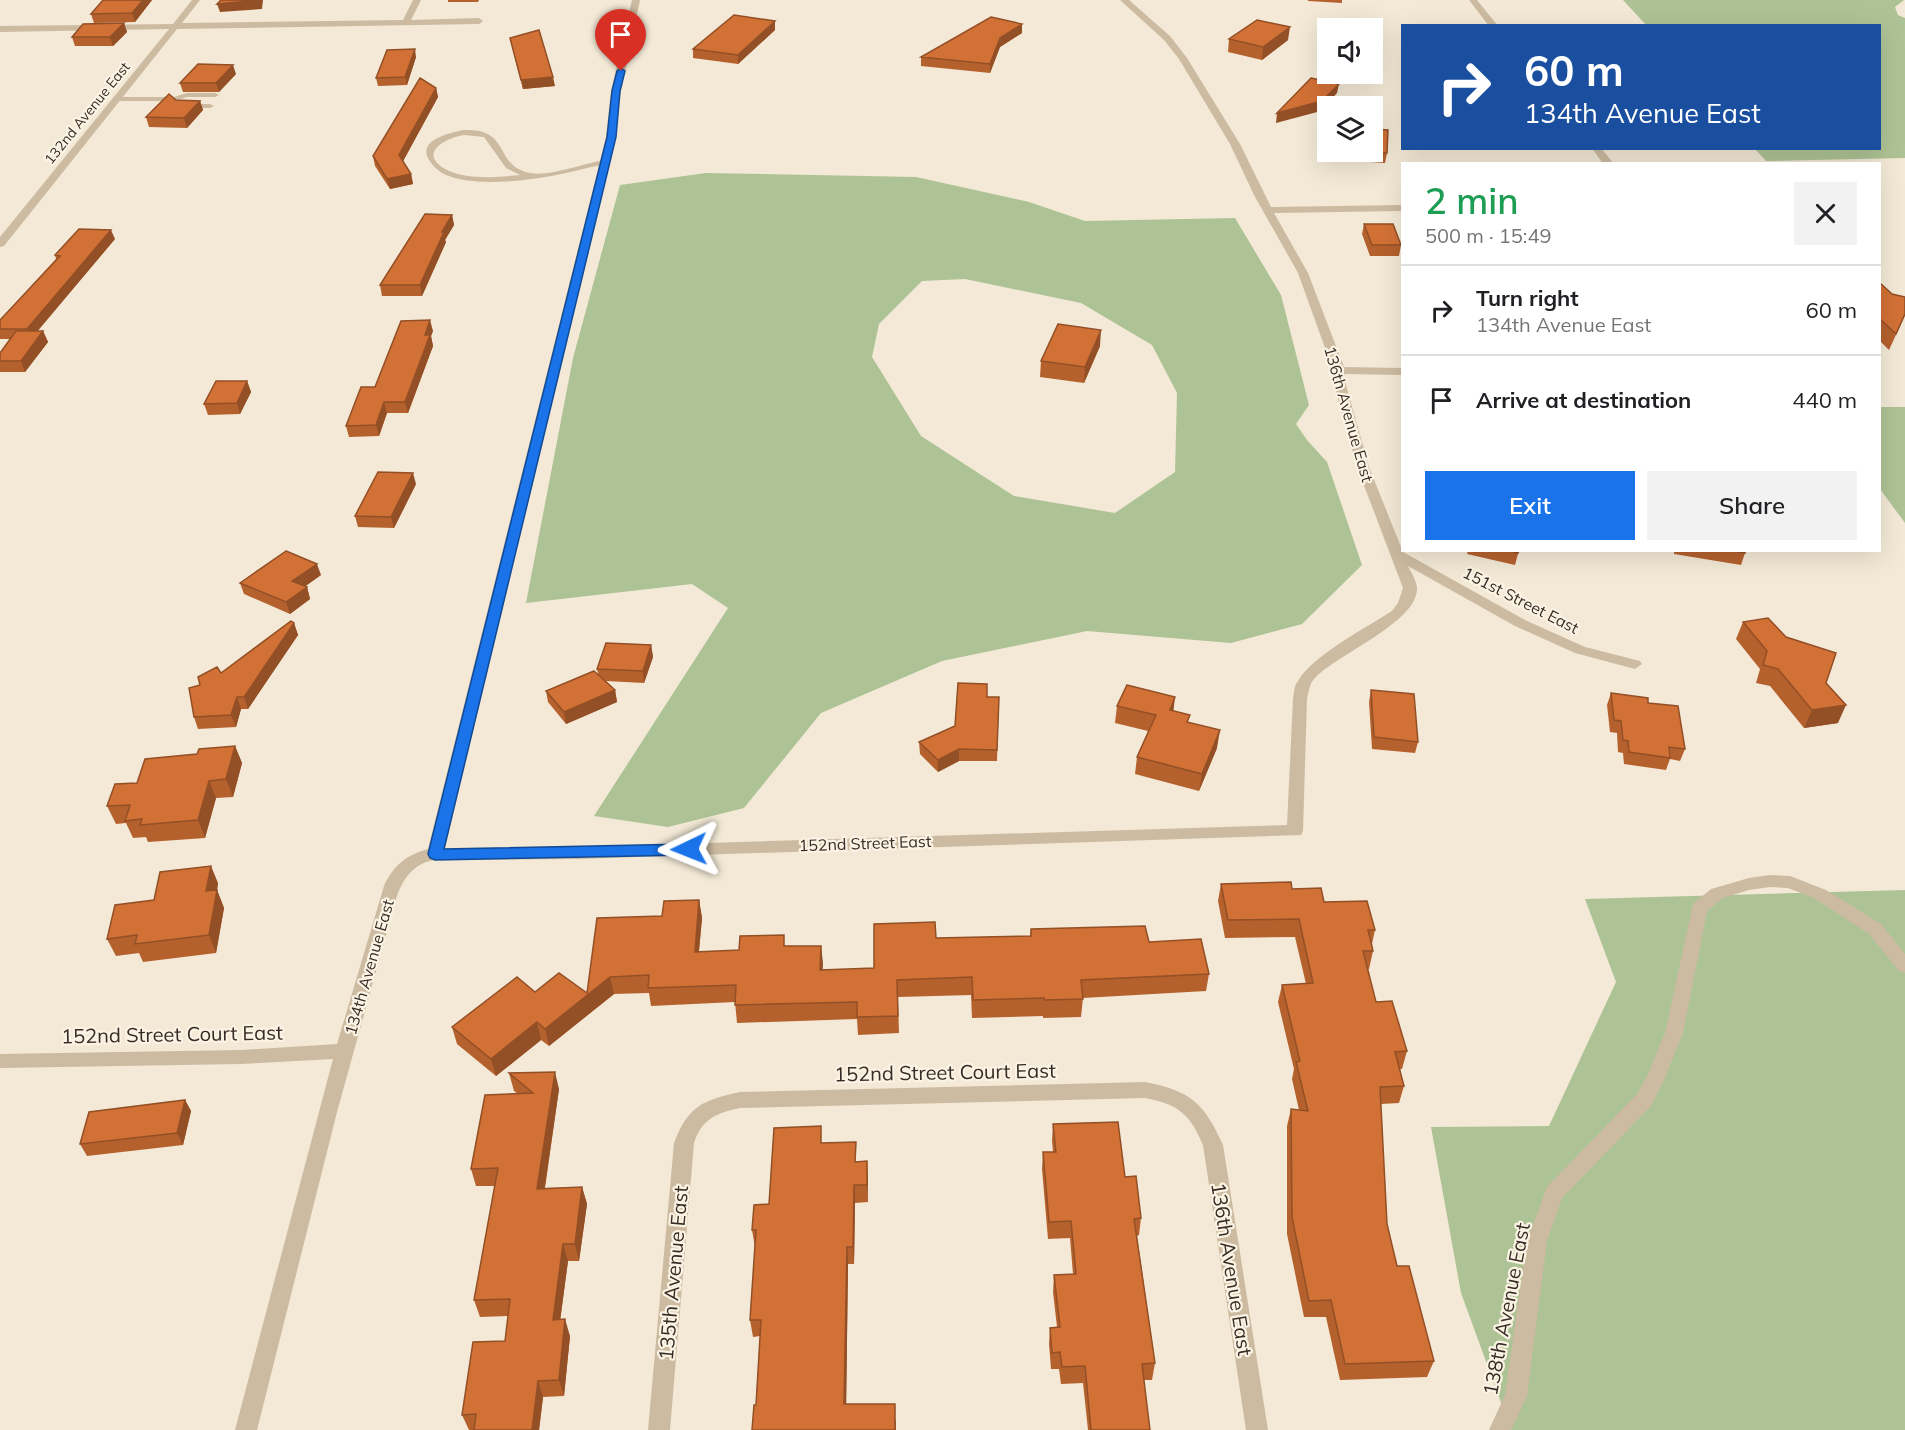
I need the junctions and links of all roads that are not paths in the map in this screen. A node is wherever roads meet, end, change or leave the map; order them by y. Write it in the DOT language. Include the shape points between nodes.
graph roads {
  1 [pos="196,0"];
  2 [pos="417,0"];
  3 [pos="636,0"];
  4 [pos="1124,0"];
  5 [pos="1473,0"];
  6 [pos="479,21"];
  7 [pos="405,22"];
  8 [pos="1492,24"];
  9 [pos="175,26"];
  10 [pos="0,29"];
  11 [pos="215,95"];
  12 [pos="116,99"];
  13 [pos="174,99"];
  14 [pos="210,106"];
  15 [pos="1598,150"];
  16 [pos="605,162"];
  17 [pos="1607,162"];
  18 [pos="531,176"];
  19 [pos="1401,208"];
  20 [pos="1269,210"];
  21 [pos="1,241"];
  22 [pos="1339,370"];
  23 [pos="1401,371"];
  24 [pos="1396,554"];
  25 [pos="1635,664"];
  26 [pos="1295,831"];
  27 [pos="435,854"];
  28 [pos="1905,966"];
  29 [pos="344,1051"];
  30 [pos="0,1060"];
  31 [pos="1196,1112"];
  32 [pos="694,1119"];
  33 [pos="246,1430"];
  34 [pos="659,1430"];
  35 [pos="1257,1430"];
  36 [pos="1500,1430"];
  1 -- 9 [label="street, 132nd Avenue East"];
  2 -- 7 [label="street"];
  3 -- 16 [label="street"];
  4 -- 20 [label="street, 136th Avenue East" via="1167,38 1183,58"];
  5 -- 8 [label="street"];
  6 -- 7 [label="street"];
  7 -- 9 [label="street"];
  9 -- 10 [label="street"];
  9 -- 12 [label="street, 132nd Avenue East"];
  11 -- 13 [label="lane"];
  12 -- 13 [label="lane"];
  12 -- 21 [label="street, 132nd Avenue East"];
  13 -- 14 [label="lane" via="179,105"];
  15 -- 17 [label="street"];
  16 -- 18 [label="lane"];
  16 -- 27 [label="street"];
  18 -- 18 [label="lane" via="470,178 444,173 434,162 431,150 436,140 447,134 484,133 513,170"];
  19 -- 20 [label="street"];
  20 -- 22 [label="street, 136th Avenue East" via="1303,273"];
  22 -- 23 [label="street"];
  22 -- 24 [label="street, 136th Avenue East" via="1363,468"];
  24 -- 25 [label="street, 151st Street East" via="1540,632 1580,650"];
  24 -- 26 [label="street, 136th Avenue East" via="1410,588 1406,604 1319,667 1303,684"];
  26 -- 27 [label="street, 152nd Street East"];
  27 -- 29 [label="street, 134th Avenue East" via="415,860 395,880"];
  28 -- 36 [label="street, 138th Avenue East" via="1875,929 1820,894 1790,882 1749,884 1717,893 1699,908 1674,1033 1657,1075 1644,1100 1554,1193 1537,1241 1516,1396"];
  29 -- 30 [label="street, 152nd Street Court East" via="241,1057"];
  29 -- 33 [label="street, 134th Avenue East"];
  31 -- 32 [label="street, 152nd Street Court East" via="1185,1102 1145,1090 740,1100 718,1105"];
  31 -- 35 [label="street, 136th Avenue East" via="1213,1145"];
  32 -- 34 [label="street, 135th Avenue East" via="684,1143"];
}
